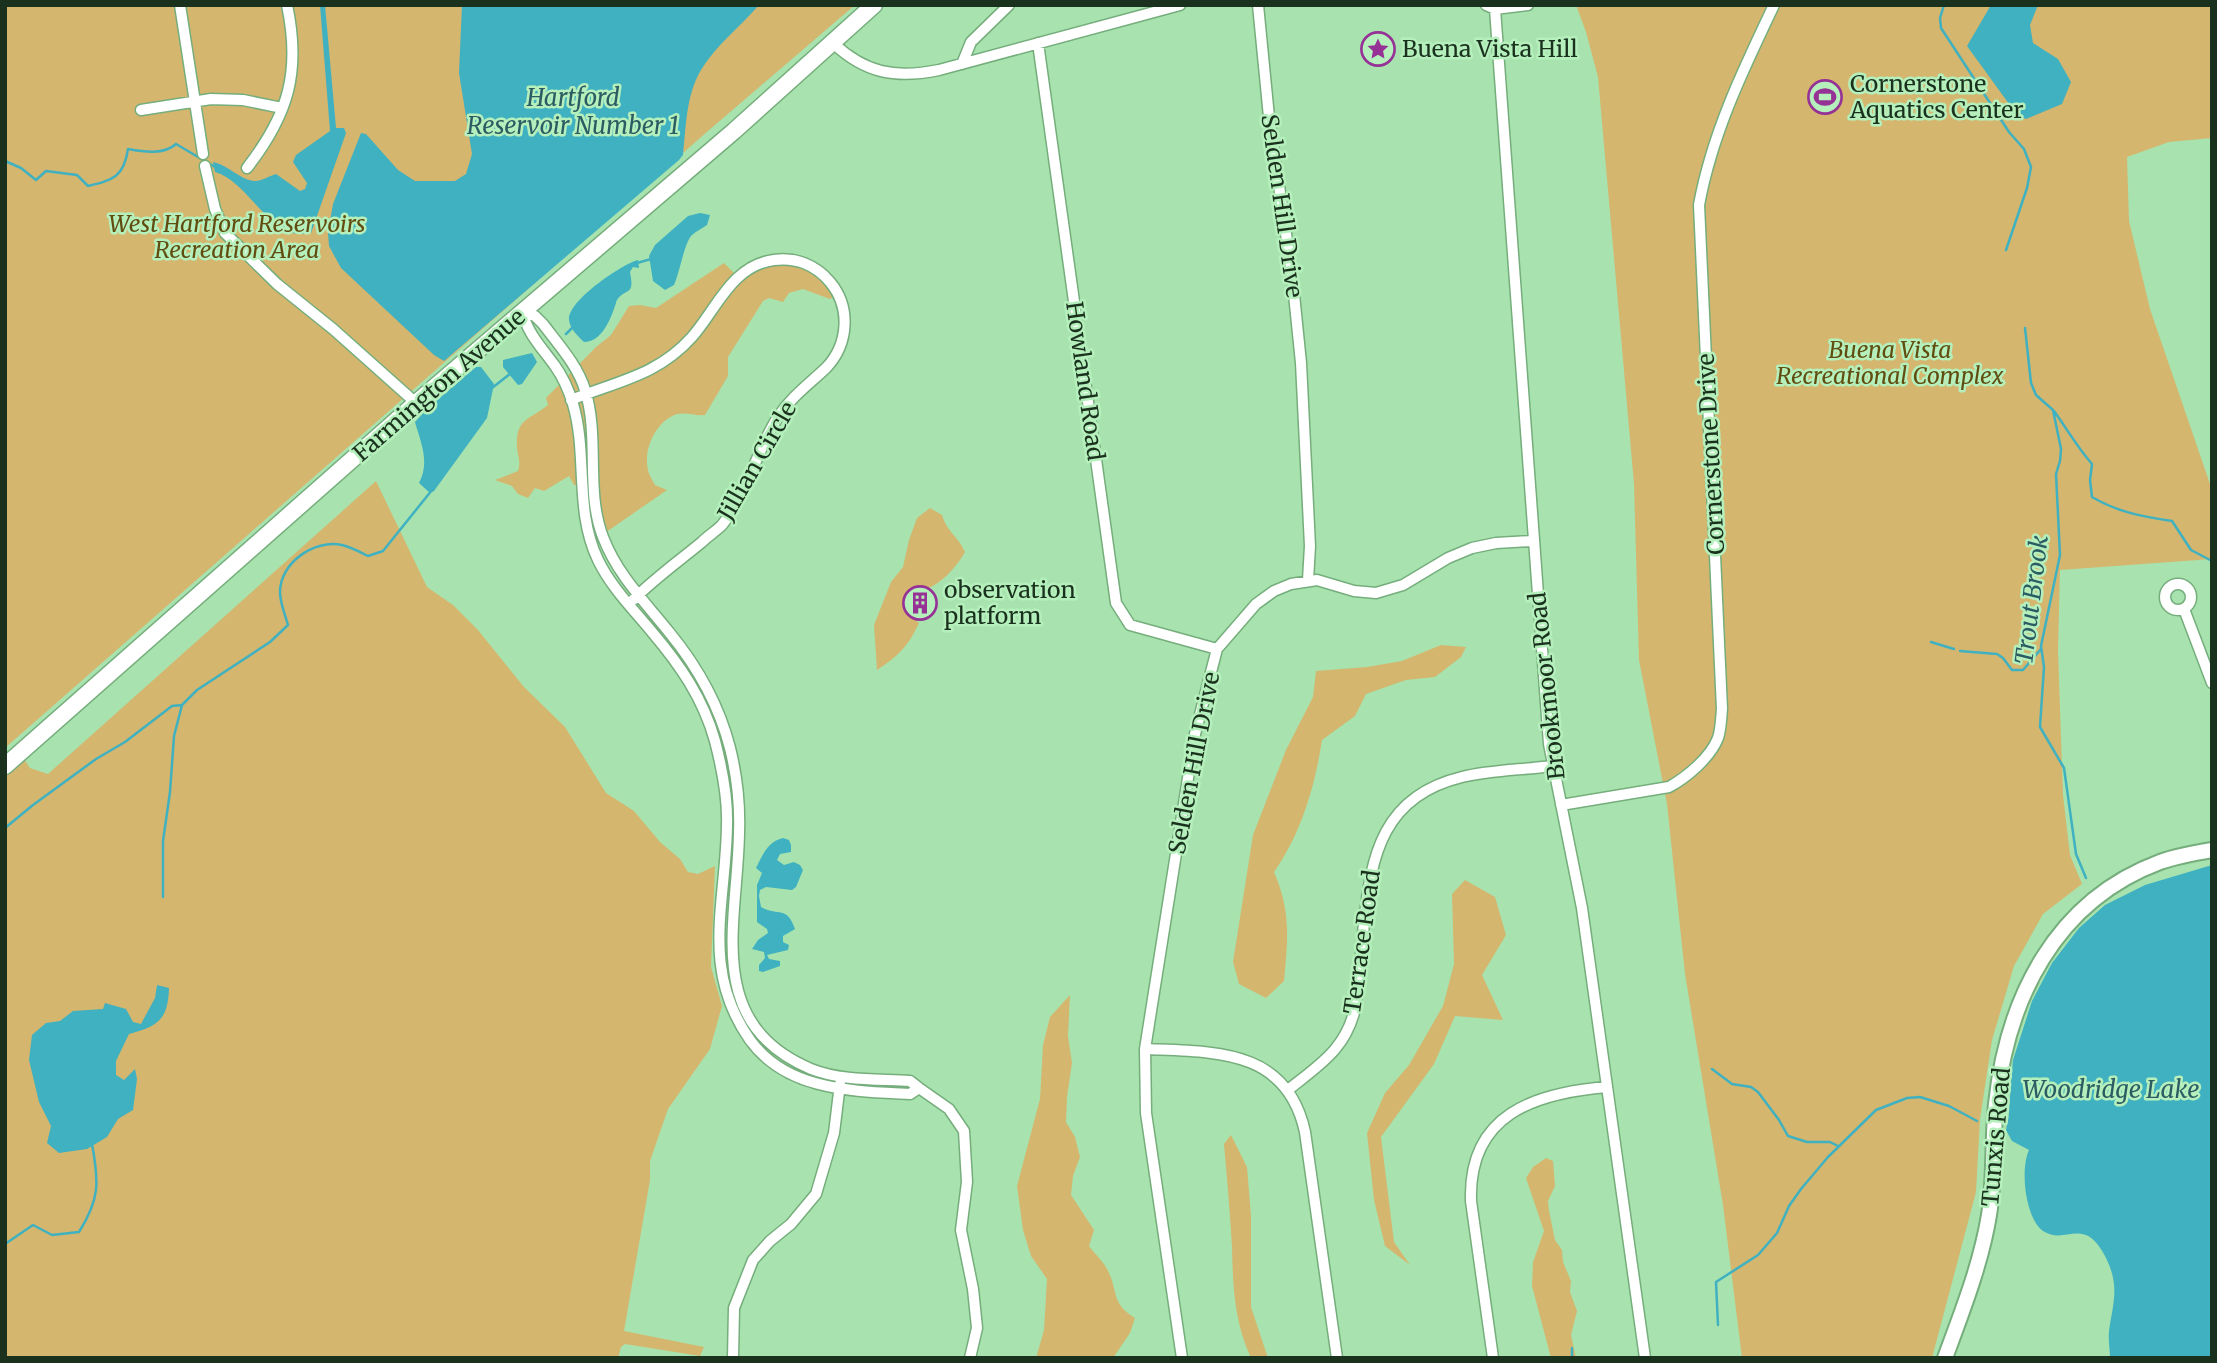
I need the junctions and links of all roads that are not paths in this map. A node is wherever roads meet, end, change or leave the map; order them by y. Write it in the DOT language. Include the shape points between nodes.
graph roads {
  1 [pos="180,5"];
  2 [pos="287,5"];
  3 [pos="874,5"];
  4 [pos="1009,5"];
  5 [pos="1258,5"];
  6 [pos="1528,5"];
  7 [pos="1774,5"];
  8 [pos="1177,6"];
  9 [pos="1491,7"];
  10 [pos="832,43"];
  11 [pos="1038,43"];
  12 [pos="962,64"];
  13 [pos="195,103"];
  14 [pos="282,108"];
  15 [pos="141,110"];
  16 [pos="203,154"];
  17 [pos="205,166"];
  18 [pos="247,168"];
  19 [pos="523,312"];
  20 [pos="587,394"];
  21 [pos="571,400"];
  22 [pos="416,403"];
  23 [pos="1532,541"];
  24 [pos="1308,580"];
  25 [pos="637,595"];
  26 [pos="628,604"];
  27 [pos="2184,609"];
  28 [pos="1217,649"];
  29 [pos="2212,683"];
  30 [pos="1551,765"];
  31 [pos="5,766"];
  32 [pos="1561,805"];
  33 [pos="2212,850"];
  34 [pos="1145,1049"];
  35 [pos="840,1076"];
  36 [pos="1607,1087"];
  37 [pos="919,1088"];
  38 [pos="1289,1089"];
  39 [pos="839,1090"];
  40 [pos="733,1358"];
  41 [pos="970,1358"];
  42 [pos="1182,1358"];
  43 [pos="1338,1358"];
  44 [pos="1493,1358"];
  45 [pos="1645,1358"];
  46 [pos="1945,1358"];
  1 -- 13 [label="street"];
  2 -- 14 [label="street" via="293,74"];
  3 -- 10 [label="main road, Farmington Avenue"];
  4 -- 12 [label="street" via="971,43"];
  5 -- 24 [label="street, Selden Hill Drive" via="1301,363"];
  6 -- 9 [label="street"];
  7 -- 32 [label="street, Cornerstone Drive" via="1719,126 1699,205 1720,732 1704,758 1669,787"];
  8 -- 11 [label="street"];
  9 -- 23 [label="street, Brookmoor Road"];
  10 -- 12 [label="street" via="859,63 896,74"];
  10 -- 19 [label="main road, Farmington Avenue"];
  11 -- 12 [label="street"];
  11 -- 28 [label="street, Howland Road" via="1115,603 1130,625"];
  13 -- 14 [label="street" via="243,100"];
  13 -- 15 [label="street"];
  13 -- 16 [label="street"];
  14 -- 18 [label="street" via="271,134"];
  17 -- 22 [label="street" via="225,233 277,284"];
  19 -- 20 [label="street" via="543,324"];
  19 -- 21 [label="street"];
  19 -- 22 [label="main road, Farmington Avenue"];
  20 -- 21 [label="street, Jillian Circle"];
  20 -- 25 [label="street" via="601,535"];
  20 -- 25 [label="street, Jillian Circle" via="666,362 691,338 733,281 753,266 772,260 807,263 840,293 846,320 842,342 828,366 795,394 778,417 722,525"];
  21 -- 26 [label="street" via="590,538 599,561"];
  22 -- 31 [label="main road, Farmington Avenue"];
  23 -- 24 [label="street" via="1472,548 1403,585 1376,593"];
  23 -- 30 [label="street, Brookmoor Road"];
  24 -- 28 [label="street, Selden Hill Drive" via="1261,600"];
  25 -- 26 [label="street, Jillian Circle"];
  25 -- 35 [label="street" via="706,685 730,747 740,829 732,965 742,1004 775,1049 812,1069"];
  26 -- 39 [label="street" via="692,684 721,766 727,824 719,954 726,996 766,1057 806,1081"];
  27 -- 29 [label="street"];
  28 -- 34 [label="street, Selden Hill Drive" via="1195,734"];
  30 -- 32 [label="street, Brookmoor Road"];
  30 -- 38 [label="street, Terrace Road" via="1451,780 1425,792 1398,815 1372,864 1351,1024 1336,1049"];
  32 -- 36 [label="street, Brookmoor Road" via="1582,908"];
  33 -- 46 [label="street, Tunxis Road" via="2161,862 2105,892 2066,926 2031,975 2011,1024 2000,1077 1986,1231"];
  34 -- 38 [label="street" via="1238,1057 1269,1072"];
  34 -- 42 [label="street, Selden Hill Drive" via="1146,1113"];
  35 -- 37 [label="street" via="910,1081"];
  35 -- 39 [label="street"];
  36 -- 44 [label="street" via="1529,1102 1501,1121 1480,1150 1471,1176 1471,1201"];
  36 -- 45 [label="street, Brookmoor Road"];
  37 -- 39 [label="street" via="910,1094"];
  37 -- 41 [label="street" via="949,1109 964,1131 967,1182 961,1230 977,1328"];
  38 -- 43 [label="street" via="1305,1132"];
  39 -- 40 [label="street" via="834,1133 816,1194 753,1260 734,1308"];
}
